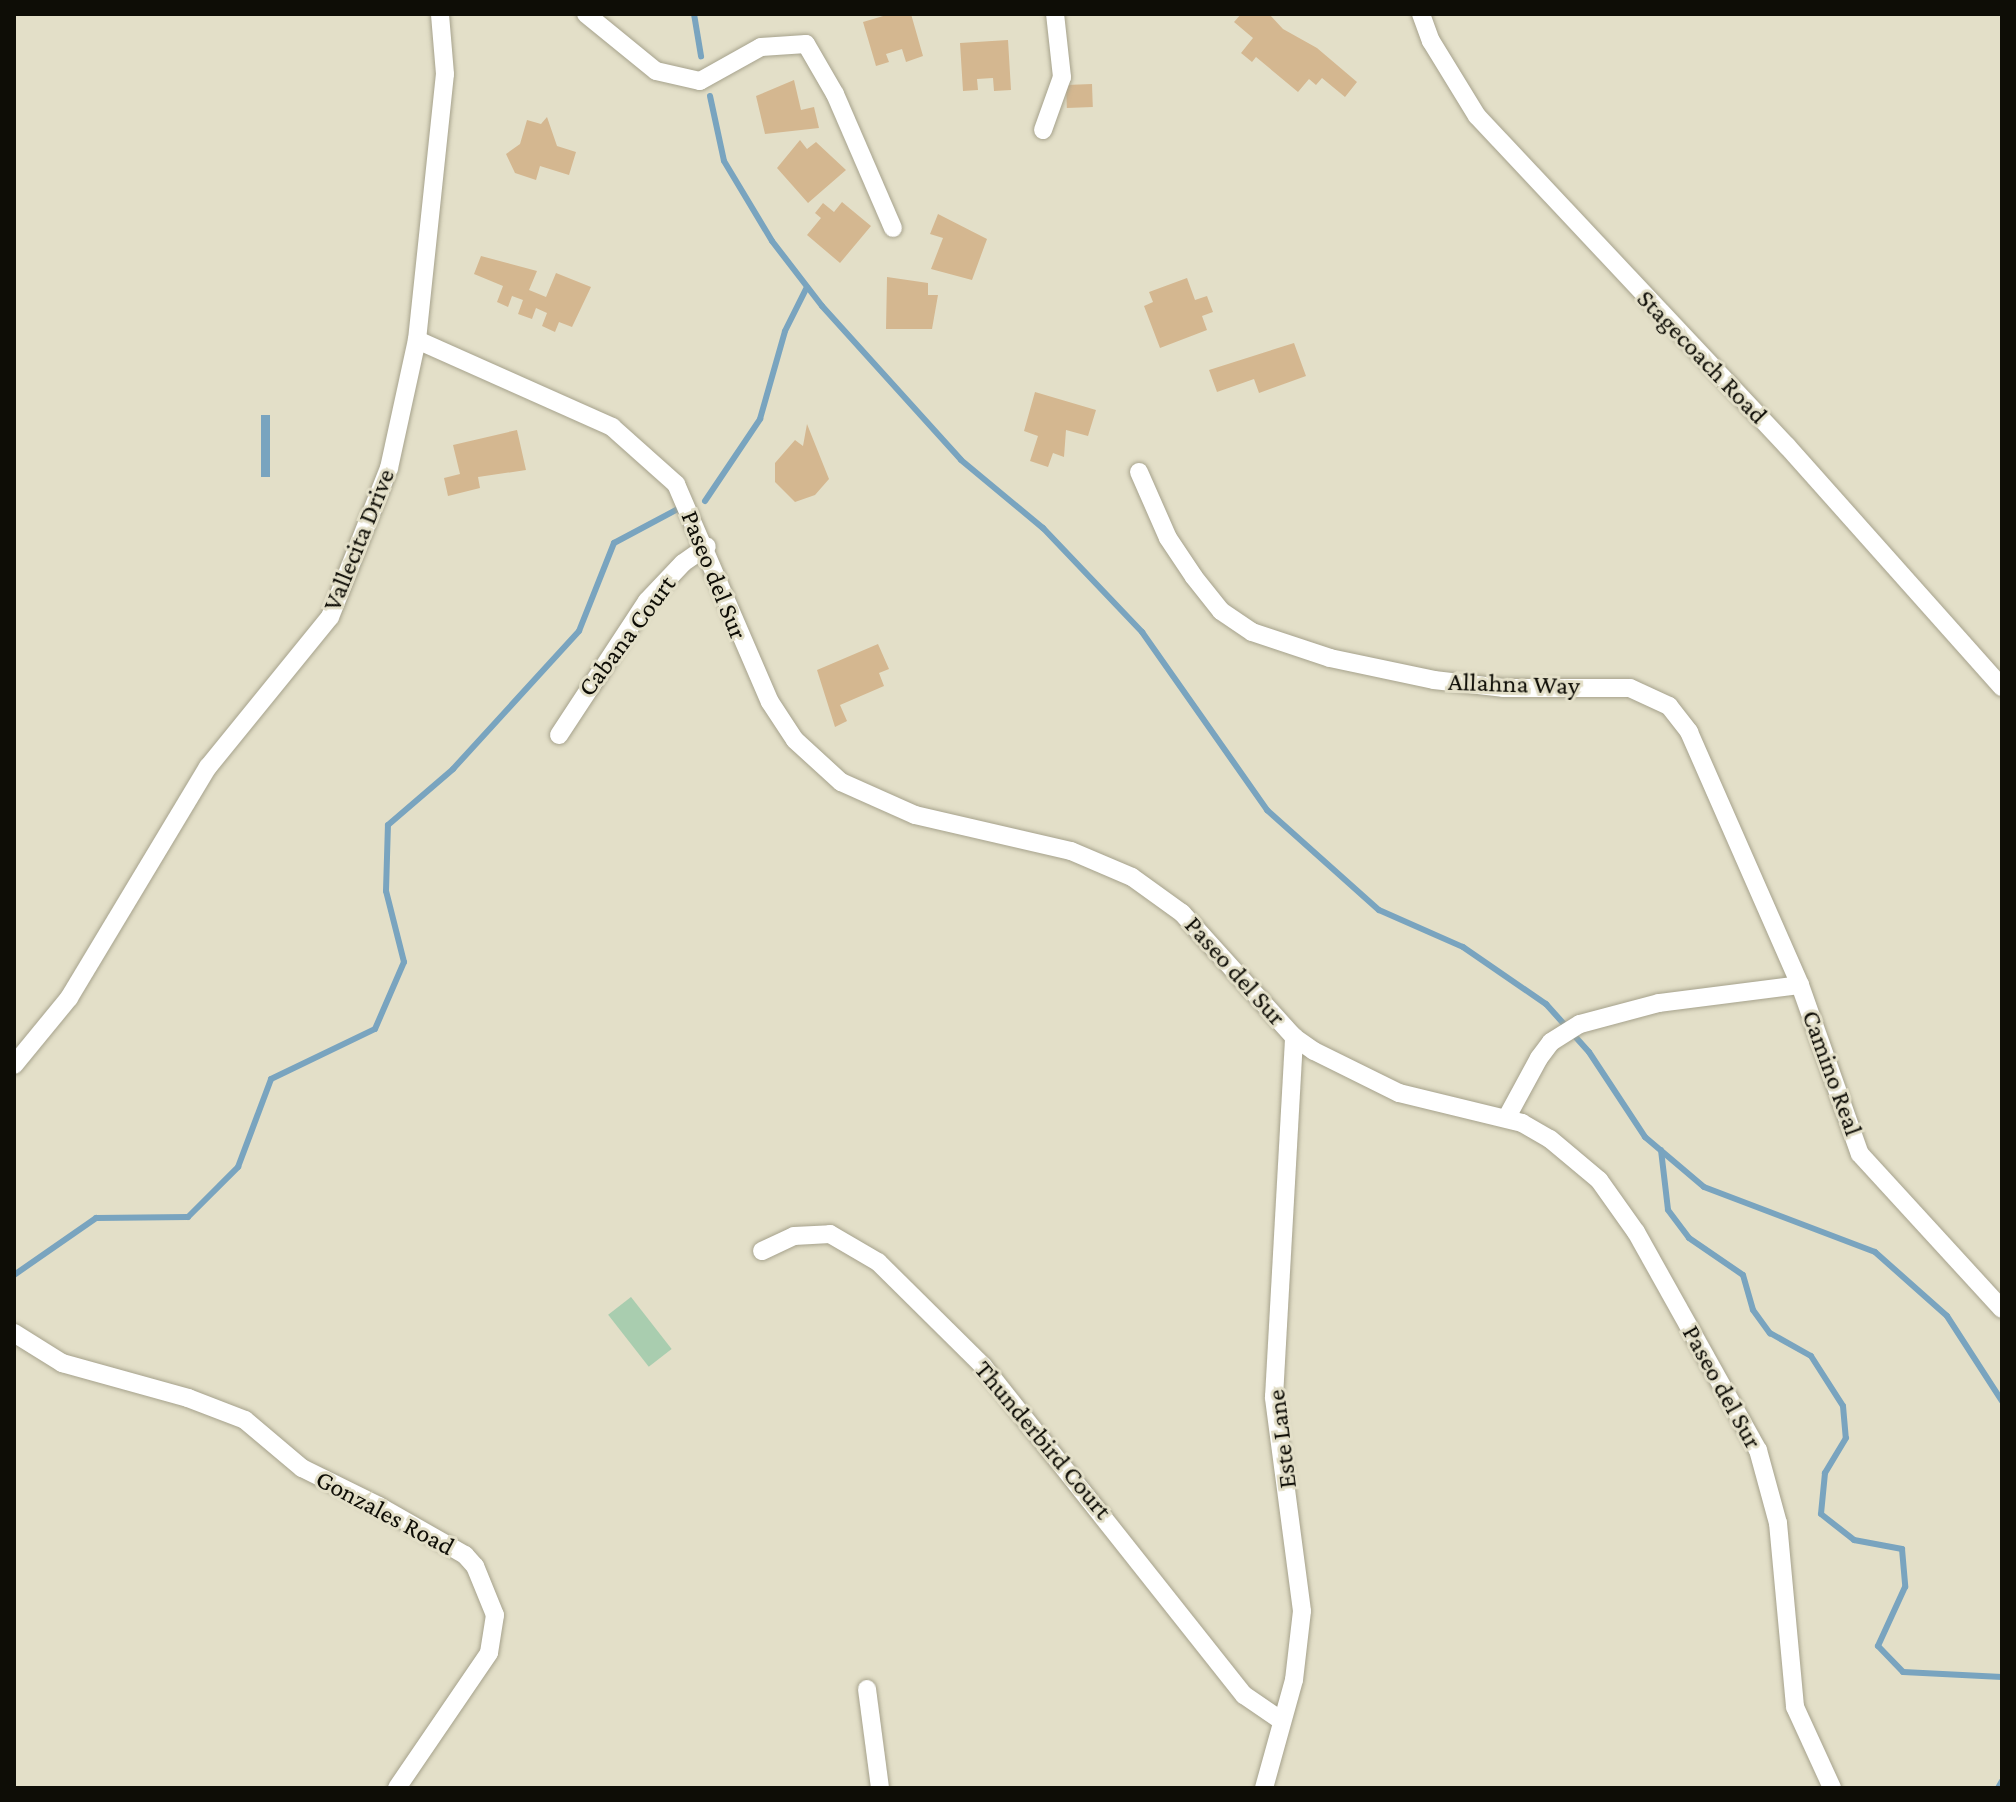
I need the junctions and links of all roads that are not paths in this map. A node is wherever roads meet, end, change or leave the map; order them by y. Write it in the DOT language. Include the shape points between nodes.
graph roads {
  1 [pos="440,14"];
  2 [pos="586,14"];
  3 [pos="1055,14"];
  4 [pos="1421,14"];
  5 [pos="1043,130"];
  6 [pos="893,228"];
  7 [pos="417,340"];
  8 [pos="1139,472"];
  9 [pos="707,546"];
  10 [pos="2002,687"];
  11 [pos="559,735"];
  12 [pos="1800,985"];
  13 [pos="1294,1037"];
  14 [pos="14,1065"];
  15 [pos="1507,1117"];
  16 [pos="762,1251"];
  17 [pos="2002,1309"];
  18 [pos="14,1333"];
  19 [pos="867,1689"];
  20 [pos="1282,1721"];
  21 [pos="397,1788"];
  22 [pos="880,1788"];
  23 [pos="1264,1788"];
  24 [pos="1832,1788"];
  1 -- 7 [label="street, Vallecita Drive" via="445,74"];
  2 -- 6 [label="street" via="656,71 700,81 761,47 806,44 835,94"];
  3 -- 5 [label="street" via="1062,77"];
  4 -- 10 [label="street, Stagecoach Road" via="1431,41 1477,116 1787,446"];
  7 -- 9 [label="street, Paseo del Sur" via="612,427 676,484"];
  7 -- 14 [label="street, Vallecita Drive" via="389,468 330,617 208,767 69,998"];
  8 -- 12 [label="street, Allahna Way" via="1168,538 1194,577 1221,611 1252,632 1330,658 1453,684 1620,688 1662,701 1689,732"];
  9 -- 11 [label="street, Cabana Court" via="674,571 635,616"];
  9 -- 13 [label="street, Paseo del Sur" via="739,638 770,702 795,740 825,770 893,808 1071,851 1132,877 1182,913"];
  12 -- 15 [label="street, Camino Real" via="1659,1003 1570,1029 1539,1058"];
  12 -- 17 [label="street, Camino Real" via="1860,1154"];
  13 -- 15 [label="street, Paseo del Sur" via="1399,1093"];
  13 -- 20 [label="street, Este Lane" via="1274,1397 1302,1611 1298,1658"];
  15 -- 24 [label="street, Paseo del Sur" via="1557,1144 1612,1196 1744,1418 1778,1523 1795,1707"];
  16 -- 20 [label="street, Thunderbird Court" via="794,1236 830,1234 878,1262 983,1366 1244,1695"];
  18 -- 21 [label="street, Gonzales Road" via="62,1363 188,1398 245,1420 302,1468 416,1527 475,1566 493,1604 494,1641 476,1677"];
  19 -- 22 [label="street"];
  20 -- 23 [label="street, Este Lane"];
}
